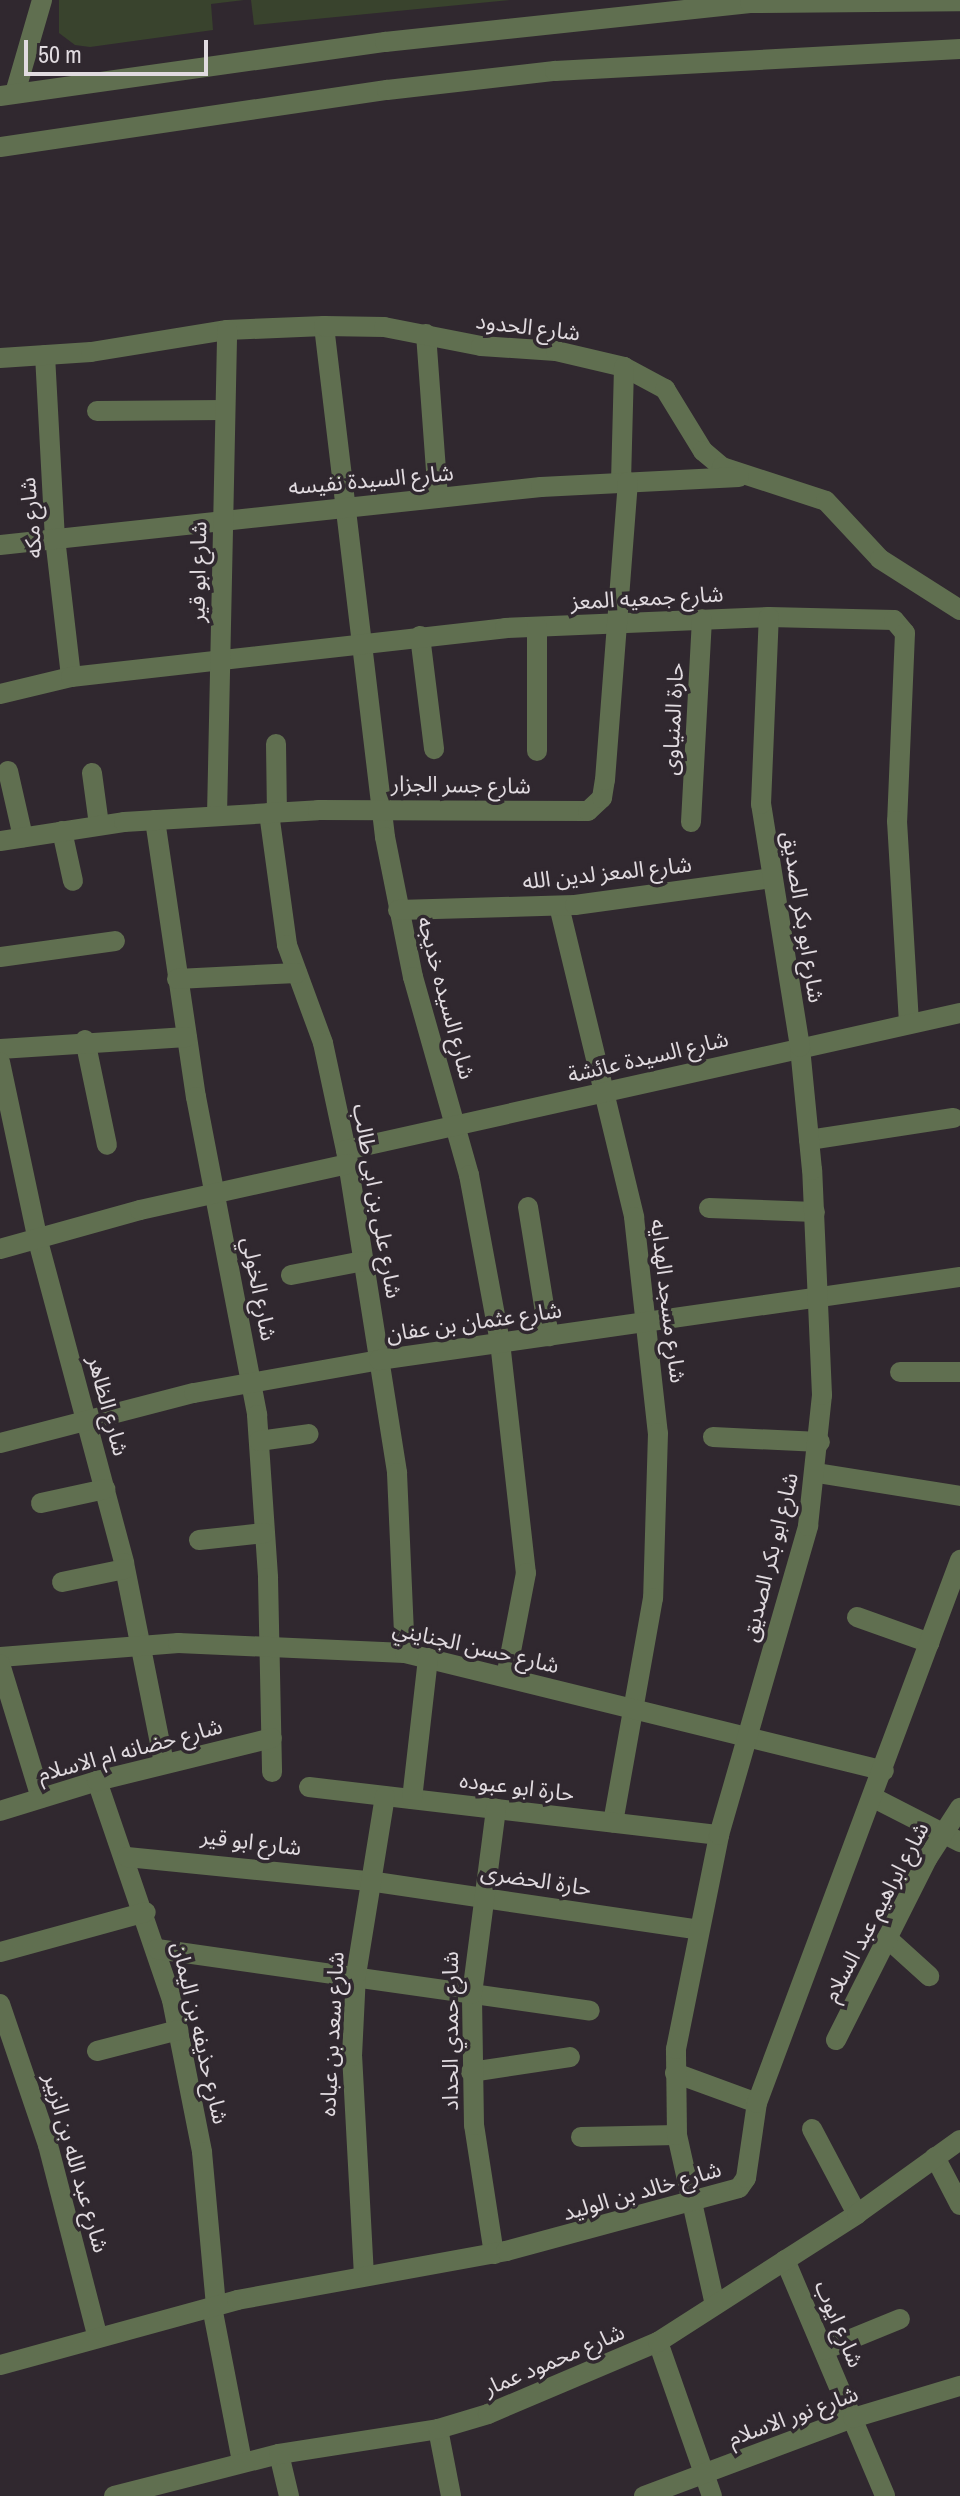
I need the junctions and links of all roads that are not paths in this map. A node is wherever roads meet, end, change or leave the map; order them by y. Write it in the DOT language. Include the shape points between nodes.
graph roads {
  1 [pos="42,0"];
  2 [pos="781,0"];
  3 [pos="960,1"];
  4 [pos="746,2"];
  5 [pos="960,49"];
  6 [pos="8,94"];
  7 [pos="0,147"];
  8 [pos="324,326"];
  9 [pos="227,330"];
  10 [pos="426,334"];
  11 [pos="45,355"];
  12 [pos="0,358"];
  13 [pos="624,367"];
  14 [pos="225,410"];
  15 [pos="97,411"];
  16 [pos="747,476"];
  17 [pos="624,482"];
  18 [pos="438,498"];
  19 [pos="344,507"];
  20 [pos="223,519"];
  21 [pos="55,538"];
  22 [pos="0,545"];
  23 [pos="960,610"];
  24 [pos="769,617"];
  25 [pos="702,619"];
  26 [pos="617,625"];
  27 [pos="537,627"];
  28 [pos="420,636"];
  29 [pos="360,643"];
  30 [pos="220,659"];
  31 [pos="71,677"];
  32 [pos="0,694"];
  33 [pos="276,744"];
  34 [pos="434,749"];
  35 [pos="537,751"];
  36 [pos="8,771"];
  37 [pos="92,773"];
  38 [pos="381,808"];
  39 [pos="273,813"];
  40 [pos="217,816"];
  41 [pos="155,820"];
  42 [pos="691,822"];
  43 [pos="99,825"];
  44 [pos="62,831"];
  45 [pos="23,837"];
  46 [pos="0,841"];
  47 [pos="772,878"];
  48 [pos="73,881"];
  49 [pos="559,906"];
  50 [pos="398,910"];
  51 [pos="115,941"];
  52 [pos="0,957"];
  53 [pos="297,973"];
  54 [pos="177,979"];
  55 [pos="960,1013"];
  56 [pos="909,1022"];
  57 [pos="187,1037"];
  58 [pos="85,1040"];
  59 [pos="800,1047"];
  60 [pos="0,1049"];
  61 [pos="0,1063"];
  62 [pos="606,1091"];
  63 [pos="953,1118"];
  64 [pos="456,1125"];
  65 [pos="809,1140"];
  66 [pos="107,1145"];
  67 [pos="347,1157"];
  68 [pos="216,1192"];
  69 [pos="528,1207"];
  70 [pos="709,1208"];
  71 [pos="815,1212"];
  72 [pos="38,1241"];
  73 [pos="0,1249"];
  74 [pos="363,1261"];
  75 [pos="291,1275"];
  76 [pos="960,1277"];
  77 [pos="819,1297"];
  78 [pos="648,1322"];
  79 [pos="549,1336"];
  80 [pos="500,1342"];
  81 [pos="379,1360"];
  82 [pos="900,1372"];
  83 [pos="960,1372"];
  84 [pos="252,1382"];
  85 [pos="87,1421"];
  86 [pos="309,1434"];
  87 [pos="713,1437"];
  88 [pos="259,1441"];
  89 [pos="820,1442"];
  90 [pos="0,1443"];
  91 [pos="817,1473"];
  92 [pos="105,1489"];
  93 [pos="960,1496"];
  94 [pos="41,1503"];
  95 [pos="265,1533"];
  96 [pos="199,1540"];
  97 [pos="960,1560"];
  98 [pos="125,1569"];
  99 [pos="62,1582"];
  100 [pos="857,1617"];
  101 [pos="930,1643"];
  102 [pos="140,1644"];
  103 [pos="269,1645"];
  104 [pos="405,1653"];
  105 [pos="0,1657"];
  106 [pos="428,1658"];
  107 [pos="0,1664"];
  108 [pos="506,1677"];
  109 [pos="634,1709"];
  110 [pos="747,1737"];
  111 [pos="272,1738"];
  112 [pos="164,1763"];
  113 [pos="884,1771"];
  114 [pos="272,1772"];
  115 [pos="97,1781"];
  116 [pos="309,1787"];
  117 [pos="385,1796"];
  118 [pos="41,1798"];
  119 [pos="874,1798"];
  120 [pos="412,1799"];
  121 [pos="960,1808"];
  122 [pos="496,1809"];
  123 [pos="0,1811"];
  124 [pos="613,1822"];
  125 [pos="719,1835"];
  126 [pos="953,1836"];
  127 [pos="127,1857"];
  128 [pos="369,1881"];
  129 [pos="481,1896"];
  130 [pos="146,1912"];
  131 [pos="696,1929"];
  132 [pos="887,1938"];
  133 [pos="157,1949"];
  134 [pos="0,1952"];
  135 [pos="356,1975"];
  136 [pos="929,1976"];
  137 [pos="472,1994"];
  138 [pos="0,2004"];
  139 [pos="590,2011"];
  140 [pos="178,2030"];
  141 [pos="836,2040"];
  142 [pos="97,2051"];
  143 [pos="570,2057"];
  144 [pos="471,2072"];
  145 [pos="675,2073"];
  146 [pos="757,2103"];
  147 [pos="812,2129"];
  148 [pos="677,2135"];
  149 [pos="581,2137"];
  150 [pos="960,2140"];
  151 [pos="935,2157"];
  152 [pos="691,2205"];
  153 [pos="960,2205"];
  154 [pos="857,2214"];
  155 [pos="494,2254"];
  156 [pos="785,2260"];
  157 [pos="364,2276"];
  158 [pos="715,2305"];
  159 [pos="214,2306"];
  160 [pos="900,2319"];
  161 [pos="98,2338"];
  162 [pos="658,2342"];
  163 [pos="824,2350"];
  164 [pos="0,2365"];
  165 [pos="960,2386"];
  166 [pos="853,2418"];
  167 [pos="438,2429"];
  168 [pos="279,2454"];
  169 [pos="242,2462"];
  170 [pos="705,2474"];
  171 [pos="114,2496"];
  172 [pos="289,2496"];
  173 [pos="451,2496"];
  174 [pos="644,2496"];
  175 [pos="712,2496"];
  176 [pos="885,2496"];
  1 -- 6 [label="street"];
  2 -- 3 [label="street"];
  2 -- 4 [label="street"];
  4 -- 6 [label="street" via="385,42"];
  5 -- 7 [label="street" via="555,71"];
  8 -- 9 [label="street, شارع الحدود"];
  8 -- 10 [label="street, شارع الحدود"];
  8 -- 19 [label="street, شارع السيده خديجه"];
  9 -- 11 [label="street, شارع الحدود"];
  9 -- 14 [label="street, شارع ابو قير"];
  10 -- 13 [label="street, شارع الحدود" via="481,346 556,351"];
  10 -- 18 [label="street"];
  11 -- 12 [label="street, شارع الحدود"];
  11 -- 21 [label="street, شارع مكه"];
  13 -- 16 [label="street, شارع الحدود" via="665,389 703,451 722,467"];
  13 -- 17 [label="street, شارع جسر الجزار"];
  14 -- 15 [label="street"];
  14 -- 20 [label="street, شارع ابو قير"];
  16 -- 17 [label="street, شارع السيدة نفيسه"];
  16 -- 23 [label="street, شارع الحدود" via="826,501 880,559"];
  17 -- 18 [label="street, شارع السيدة نفيسه"];
  17 -- 26 [label="street, شارع جسر الجزار"];
  18 -- 19 [label="street, شارع السيدة نفيسه"];
  19 -- 20 [label="street, شارع السيدة نفيسه"];
  19 -- 29 [label="street, شارع السيده خديجه"];
  20 -- 21 [label="street, شارع السيدة نفيسه"];
  20 -- 30 [label="street, شارع ابو قير"];
  21 -- 22 [label="street, شارع السيدة نفيسه"];
  21 -- 31 [label="street, شارع مكه"];
  24 -- 25 [label="street, شارع جمعيه المعز"];
  24 -- 47 [label="street, شارع ابو بكر الصديق" via="761,804"];
  24 -- 56 [label="street, شارع جمعيه المعز" via="894,620 905,633 897,821"];
  25 -- 26 [label="street, شارع جمعيه المعز"];
  25 -- 42 [label="street, حارة المنياوى"];
  26 -- 27 [label="street, شارع جمعيه المعز"];
  26 -- 38 [label="street, شارع جسر الجزار" via="605,780 602,798 588,811"];
  27 -- 28 [label="street, شارع جمعيه المعز"];
  27 -- 35 [label="street"];
  28 -- 29 [label="street, شارع جمعيه المعز"];
  28 -- 34 [label="street"];
  29 -- 30 [label="street, شارع جمعيه المعز"];
  29 -- 38 [label="street, شارع السيده خديجه"];
  30 -- 31 [label="street, شارع جمعيه المعز"];
  30 -- 40 [label="street, شارع ابو قير"];
  31 -- 32 [label="street, شارع جمعيه المعز"];
  33 -- 39 [label="street, شارع على بن ابى طالب"];
  36 -- 45 [label="street"];
  37 -- 43 [label="street"];
  38 -- 39 [label="street, شارع جسر الجزار"];
  38 -- 50 [label="street, شارع السيده خديجه"];
  39 -- 40 [label="street, شارع جسر الجزار"];
  39 -- 53 [label="street, شارع على بن ابى طالب" via="281,920"];
  40 -- 41 [label="street, شارع جسر الجزار"];
  41 -- 43 [label="street, شارع جسر الجزار"];
  41 -- 54 [label="street, شارع الخولي"];
  43 -- 44 [label="street, شارع جسر الجزار"];
  44 -- 45 [label="street, شارع جسر الجزار"];
  44 -- 48 [label="street"];
  45 -- 46 [label="street, شارع جسر الجزار"];
  47 -- 49 [label="street, شارع المعز لدين الله"];
  47 -- 59 [label="street, شارع ابو بكر الصديق"];
  49 -- 50 [label="street, شارع المعز لدين الله"];
  49 -- 62 [label="street, شارع مسجد الهدايه"];
  50 -- 64 [label="street, شارع السيده خديجه"];
  51 -- 52 [label="street"];
  53 -- 54 [label="street"];
  53 -- 67 [label="street, شارع على بن ابى طالب" via="323,1043"];
  54 -- 57 [label="street, شارع الخولي"];
  55 -- 56 [label="street, شارع السيدة عائشة"];
  56 -- 59 [label="street, شارع السيدة عائشة"];
  57 -- 58 [label="street"];
  57 -- 68 [label="street, شارع الخولي"];
  58 -- 60 [label="street"];
  58 -- 66 [label="street"];
  59 -- 62 [label="street, شارع السيدة عائشة"];
  59 -- 65 [label="street, شارع ابو بكر الصديق"];
  61 -- 72 [label="street, شارع الظاهر"];
  62 -- 64 [label="street, شارع السيدة عائشة"];
  62 -- 78 [label="street, شارع مسجد الهدايه" via="634,1217"];
  63 -- 65 [label="street"];
  64 -- 67 [label="street, شارع السيدة عائشة"];
  64 -- 80 [label="street, شارع السيده خديجه"];
  65 -- 71 [label="street, شارع ابو بكر الصديق"];
  67 -- 68 [label="street, شارع السيدة عائشة"];
  67 -- 74 [label="street, شارع على بن ابى طالب"];
  68 -- 72 [label="street, شارع السيدة عائشة"];
  68 -- 84 [label="street, شارع الخولي"];
  69 -- 79 [label="street"];
  70 -- 71 [label="street"];
  71 -- 77 [label="street, شارع ابو بكر الصديق"];
  72 -- 73 [label="street, شارع السيدة عائشة"];
  72 -- 85 [label="street, شارع الظاهر"];
  74 -- 75 [label="street"];
  74 -- 81 [label="street, شارع على بن ابى طالب"];
  76 -- 77 [label="street, شارع عثمان بن عفان"];
  77 -- 78 [label="street, شارع عثمان بن عفان"];
  77 -- 89 [label="street, شارع ابو بكر الصديق"];
  78 -- 79 [label="street, شارع عثمان بن عفان"];
  78 -- 109 [label="street, شارع مسجد الهدايه" via="659,1521 653,1598"];
  79 -- 80 [label="street, شارع عثمان بن عفان"];
  80 -- 81 [label="street, شارع عثمان بن عفان"];
  80 -- 108 [label="street, شارع السيده خديجه" via="526,1573"];
  81 -- 84 [label="street, شارع عثمان بن عفان"];
  81 -- 104 [label="street, شارع على بن ابى طالب" via="397,1473"];
  82 -- 83 [label="street"];
  84 -- 85 [label="street, شارع عثمان بن عفان"];
  84 -- 88 [label="street, شارع الخولي"];
  85 -- 90 [label="street, شارع عثمان بن عفان"];
  85 -- 92 [label="street, شارع الظاهر"];
  86 -- 88 [label="street"];
  87 -- 89 [label="street"];
  88 -- 95 [label="street, شارع الخولي"];
  89 -- 91 [label="street, شارع ابو بكر الصديق"];
  91 -- 93 [label="street"];
  91 -- 110 [label="street, شارع ابو بكر الصديق" via="808,1526"];
  92 -- 94 [label="street"];
  92 -- 98 [label="street, شارع الظاهر"];
  95 -- 96 [label="street"];
  95 -- 103 [label="street, شارع الخولي"];
  97 -- 101 [label="street, شارع خالد بن الوليد"];
  98 -- 99 [label="street"];
  98 -- 102 [label="street, شارع الظاهر"];
  100 -- 101 [label="street"];
  101 -- 113 [label="street, شارع خالد بن الوليد"];
  102 -- 103 [label="street, شارع حسن الجنايني"];
  102 -- 105 [label="street, شارع حسن الجنايني"];
  102 -- 112 [label="street, شارع الظاهر"];
  103 -- 104 [label="street, شارع حسن الجنايني"];
  103 -- 111 [label="street, شارع الخولي"];
  104 -- 106 [label="street, شارع حسن الجنايني"];
  106 -- 108 [label="street, شارع حسن الجنايني"];
  106 -- 120 [label="street"];
  107 -- 118 [label="street"];
  108 -- 109 [label="street, شارع حسن الجنايني"];
  109 -- 110 [label="street, شارع حسن الجنايني"];
  109 -- 124 [label="street, شارع مسجد الهدايه"];
  110 -- 113 [label="street, شارع حسن الجنايني"];
  110 -- 125 [label="street, شارع ابو بكر الصديق"];
  111 -- 112 [label="street, شارع حضانه ام الاسلام"];
  111 -- 114 [label="street, شارع الخولي"];
  112 -- 115 [label="street, شارع حضانه ام الاسلام"];
  113 -- 119 [label="street, شارع خالد بن الوليد"];
  115 -- 118 [label="street, شارع حضانه ام الاسلام"];
  115 -- 127 [label="street, شارع حذيفه بن اليمان"];
  116 -- 117 [label="street, حارة ابو عبوده"];
  117 -- 120 [label="street, حارة ابو عبوده"];
  117 -- 128 [label="street, شارع سعد بن عباده"];
  118 -- 123 [label="street, شارع حضانه ام الاسلام"];
  119 -- 126 [label="street"];
  119 -- 146 [label="street, شارع خالد بن الوليد"];
  120 -- 122 [label="street, حارة ابو عبوده"];
  121 -- 126 [label="street, شارع ابراهيم عبد السلام"];
  122 -- 124 [label="street, حارة ابو عبوده"];
  122 -- 129 [label="street, شارع حمدي الحداد"];
  124 -- 125 [label="street, حارة ابو عبوده"];
  125 -- 131 [label="street, شارع ابو بكر الصديق"];
  126 -- 132 [label="street, شارع ابراهيم عبد السلام"];
  127 -- 128 [label="street, شارع ابو قير" via="173,1857"];
  127 -- 130 [label="street, شارع حذيفه بن اليمان"];
  128 -- 129 [label="street, حارة الحضرى"];
  128 -- 135 [label="street, شارع سعد بن عباده"];
  129 -- 131 [label="street, حارة الحضرى"];
  129 -- 137 [label="street, شارع حمدي الحداد"];
  130 -- 133 [label="street, شارع حذيفه بن اليمان"];
  130 -- 134 [label="street"];
  131 -- 145 [label="street, شارع ابو بكر الصديق"];
  132 -- 136 [label="street"];
  132 -- 141 [label="street, شارع ابراهيم عبد السلام"];
  133 -- 135 [label="street"];
  133 -- 140 [label="street, شارع حذيفه بن اليمان"];
  135 -- 137 [label="street"];
  135 -- 157 [label="street, شارع سعد بن عباده" via="352,2130"];
  137 -- 139 [label="street"];
  137 -- 144 [label="street, شارع حمدي الحداد"];
  138 -- 161 [label="street, شارع عبد الله بن الزبير" via="48,2145"];
  140 -- 142 [label="street"];
  140 -- 159 [label="street, شارع حذيفه بن اليمان" via="202,2152"];
  143 -- 144 [label="street"];
  144 -- 155 [label="street, شارع حمدي الحداد"];
  145 -- 146 [label="street"];
  145 -- 148 [label="street, شارع ابو بكر الصديق"];
  146 -- 152 [label="street, شارع خالد بن الوليد" via="746,2178 739,2188"];
  147 -- 154 [label="street"];
  148 -- 149 [label="street"];
  148 -- 152 [label="street, شارع ابو بكر الصديق"];
  150 -- 151 [label="street, شارع محمود عمار"];
  151 -- 153 [label="street"];
  151 -- 154 [label="street, شارع محمود عمار"];
  152 -- 155 [label="street, شارع خالد بن الوليد"];
  152 -- 158 [label="street, شارع ابو بكر الصديق"];
  154 -- 156 [label="street, شارع محمود عمار"];
  155 -- 157 [label="street, شارع خالد بن الوليد"];
  156 -- 158 [label="street, شارع محمود عمار"];
  156 -- 163 [label="street, شارع ايوب"];
  157 -- 159 [label="street, شارع خالد بن الوليد"];
  158 -- 162 [label="street, شارع محمود عمار"];
  159 -- 161 [label="street, شارع خالد بن الوليد"];
  159 -- 169 [label="street, شارع حذيفه بن اليمان"];
  160 -- 163 [label="street"];
  161 -- 164 [label="street, شارع خالد بن الوليد"];
  162 -- 167 [label="street, شارع محمود عمار" via="488,2414"];
  162 -- 170 [label="street"];
  163 -- 166 [label="street, شارع ايوب"];
  165 -- 166 [label="street, شارع نور الاسلام"];
  166 -- 170 [label="street, شارع نور الاسلام"];
  166 -- 176 [label="street, شارع ايوب"];
  167 -- 168 [label="street, شارع محمود عمار"];
  167 -- 173 [label="street"];
  168 -- 169 [label="street, شارع محمود عمار"];
  168 -- 172 [label="street"];
  169 -- 171 [label="street, شارع محمود عمار"];
  170 -- 174 [label="street, شارع نور الاسلام"];
  170 -- 175 [label="street"];
}
